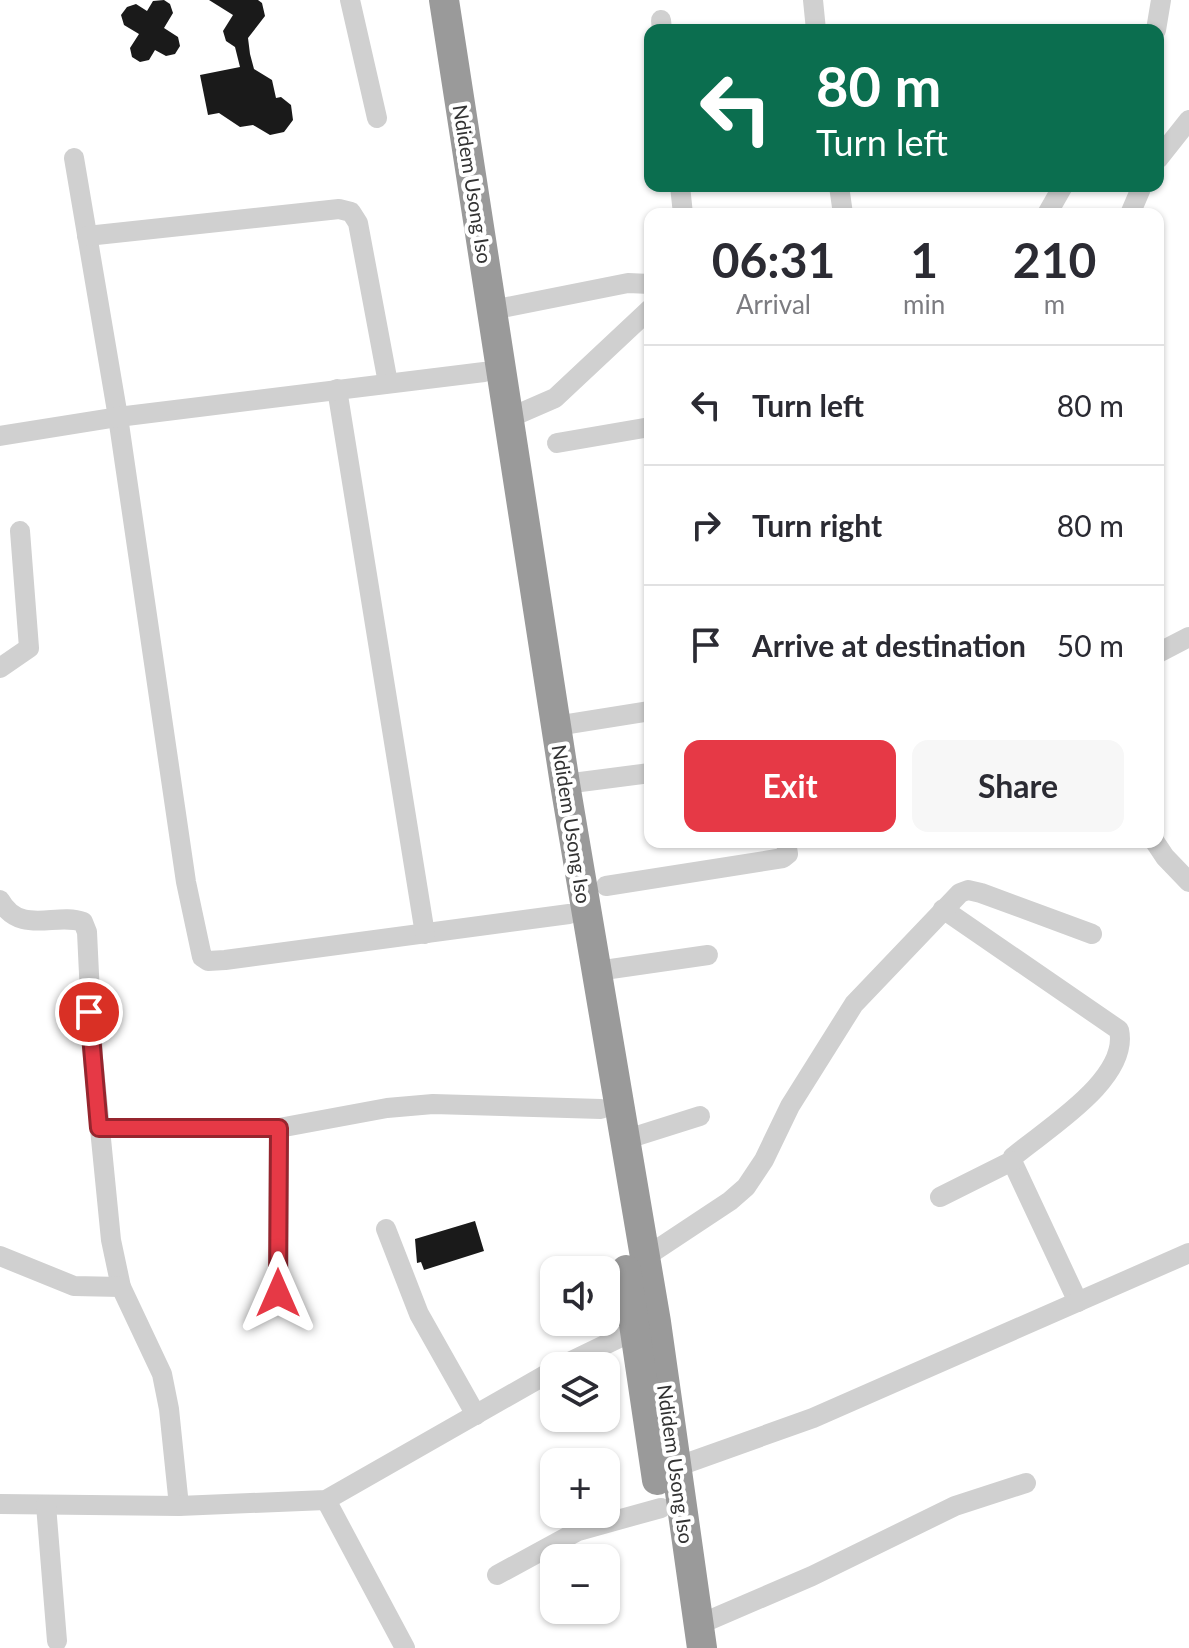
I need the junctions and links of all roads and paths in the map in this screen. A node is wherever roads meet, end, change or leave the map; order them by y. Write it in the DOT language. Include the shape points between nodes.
graph roads {
  1 [pos="350,0"];
  2 [pos="426,0"];
  3 [pos="444,0"];
  4 [pos="813,0"];
  5 [pos="1161,0"];
  6 [pos="815,24"];
  7 [pos="1157,24"];
  8 [pos="377,118"];
  9 [pos="1189,120"];
  10 [pos="1164,151"];
  11 [pos="74,158"];
  12 [pos="87,236"];
  13 [pos="644,284"];
  14 [pos="492,310"];
  15 [pos="644,315"];
  16 [pos="484,372"];
  17 [pos="388,383"];
  18 [pos="337,389"];
  19 [pos="118,417"];
  20 [pos="509,418"];
  21 [pos="644,428"];
  22 [pos="0,436"];
  23 [pos="557,443"];
  24 [pos="20,531"];
  25 [pos="1189,637"];
  26 [pos="1164,650"];
  27 [pos="0,668"];
  28 [pos="644,712"];
  29 [pos="556,726"];
  30 [pos="644,774"];
  31 [pos="565,784"];
  32 [pos="787,848"];
  33 [pos="1160,848"];
  34 [pos="1189,882"];
  35 [pos="606,886"];
  36 [pos="0,900"];
  37 [pos="943,909"];
  38 [pos="569,914"];
  39 [pos="425,934"];
  40 [pos="1092,934"];
  41 [pos="708,955"];
  42 [pos="597,971"];
  43 [pos="601,1109"];
  44 [pos="700,1116"];
  45 [pos="99,1128"];
  46 [pos="279,1128"];
  47 [pos="624,1140"];
  48 [pos="1012,1161"];
  49 [pos="940,1197"];
  50 [pos="386,1229"];
  51 [pos="1189,1253"];
  52 [pos="0,1256"];
  53 [pos="644,1258"];
  54 [pos="121,1287"];
  55 [pos="278,1293"];
  56 [pos="1078,1302"];
  57 [pos="646,1325"];
  58 [pos="590,1352"];
  59 [pos="540,1378"];
  60 [pos="476,1415"];
  61 [pos="676,1467"];
  62 [pos="1026,1483"];
  63 [pos="326,1500"];
  64 [pos="0,1504"];
  65 [pos="46,1505"];
  66 [pos="179,1506"];
  67 [pos="661,1508"];
  68 [pos="497,1575"];
  69 [pos="694,1640"];
  70 [pos="57,1641"];
  71 [pos="405,1648"];
  1 -- 8 [label="street"];
  2 -- 16 [label="highway, Ndidem Usong Iso"];
  3 -- 14 [label="highway, Ndidem Usong Iso"];
  4 -- 6 [label="street"];
  5 -- 7 [label="street"];
  9 -- 10 [label="street"];
  11 -- 12 [label="street"];
  12 -- 17 [label="street" via="339,209 351,212 358,223"];
  12 -- 19 [label="street"];
  13 -- 14 [label="street"];
  14 -- 20 [label="highway, Ndidem Usong Iso"];
  15 -- 20 [label="street" via="555,398"];
  16 -- 17 [label="street"];
  16 -- 38 [label="highway, Ndidem Usong Iso"];
  17 -- 18 [label="street"];
  18 -- 19 [label="street"];
  18 -- 39 [label="street"];
  19 -- 22 [label="street"];
  19 -- 39 [label="street" via="199,953 208,961 225,960"];
  20 -- 29 [label="highway, Ndidem Usong Iso"];
  21 -- 23 [label="street"];
  24 -- 27 [label="street" via="29,648"];
  25 -- 26 [label="street"];
  28 -- 29 [label="street"];
  29 -- 31 [label="highway, Ndidem Usong Iso"];
  30 -- 31 [label="street"];
  31 -- 42 [label="highway, Ndidem Usong Iso"];
  32 -- 35 [label="street" via="783,858"];
  33 -- 34 [label="street"];
  36 -- 45 [label="street" via="6,912 22,919 83,922"];
  37 -- 40 [label="street" via="968,890"];
  37 -- 48 [label="street" via="1119,1030 1117,1056 1098,1087"];
  37 -- 53 [label="street" via="854,1004 746,1187"];
  38 -- 39 [label="street"];
  38 -- 43 [label="highway, Ndidem Usong Iso"];
  41 -- 42 [label="street"];
  42 -- 47 [label="highway, Ndidem Usong Iso"];
  43 -- 46 [label="street" via="433,1104"];
  43 -- 57 [label="highway, Ndidem Usong Iso"];
  44 -- 47 [label="street"];
  45 -- 46 [label="street"];
  45 -- 54 [label="street"];
  46 -- 55 [label="street"];
  47 -- 53 [label="highway, Ndidem Usong Iso"];
  48 -- 49 [label="street"];
  48 -- 56 [label="street"];
  50 -- 60 [label="street" via="419,1314"];
  51 -- 56 [label="street"];
  52 -- 54 [label="street" via="74,1286"];
  53 -- 57 [label="highway, Ndidem Usong Iso"];
  54 -- 66 [label="street" via="162,1374"];
  56 -- 61 [label="street" via="813,1418"];
  57 -- 58 [label="street"];
  57 -- 61 [label="highway, Ndidem Usong Iso"];
  57 -- 67 [label="highway, Ndidem Usong Iso"];
  59 -- 60 [label="street"];
  60 -- 63 [label="street"];
  61 -- 69 [label="highway, Ndidem Usong Iso"];
  62 -- 69 [label="street" via="955,1506"];
  63 -- 66 [label="street"];
  63 -- 71 [label="street"];
  64 -- 65 [label="street"];
  65 -- 66 [label="street"];
  65 -- 70 [label="street"];
  67 -- 68 [label="street" via="578,1531"];
  67 -- 69 [label="highway, Ndidem Usong Iso"];
}
